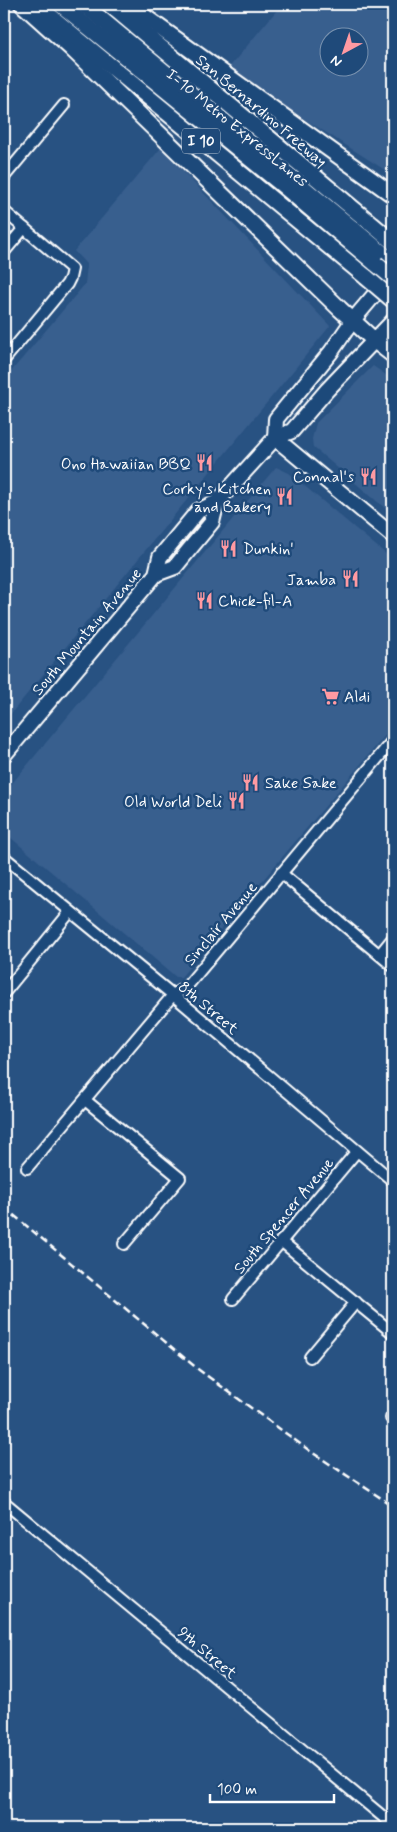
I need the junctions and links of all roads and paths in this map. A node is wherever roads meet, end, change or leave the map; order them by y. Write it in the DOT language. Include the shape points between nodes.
graph roads {
  1 [pos="22,4"];
  2 [pos="37,4"];
  3 [pos="83,4"];
  4 [pos="109,4"];
  5 [pos="126,4"];
  6 [pos="63,7"];
  7 [pos="105,22"];
  8 [pos="136,87"];
  9 [pos="64,105"];
  10 [pos="289,156"];
  11 [pos="4,177"];
  12 [pos="393,194"];
  13 [pos="4,211"];
  14 [pos="24,228"];
  15 [pos="393,242"];
  16 [pos="4,252"];
  17 [pos="384,260"];
  18 [pos="393,272"];
  19 [pos="393,278"];
  20 [pos="393,300"];
  21 [pos="352,320"];
  22 [pos="393,321"];
  23 [pos="375,341"];
  24 [pos="393,354"];
  25 [pos="4,360"];
  26 [pos="275,438"];
  27 [pos="393,536"];
  28 [pos="393,740"];
  29 [pos="4,755"];
  30 [pos="4,858"];
  31 [pos="281,874"];
  32 [pos="70,912"];
  33 [pos="393,938"];
  34 [pos="380,954"];
  35 [pos="393,966"];
  36 [pos="4,993"];
  37 [pos="173,996"];
  38 [pos="85,1100"];
  39 [pos="357,1151"];
  40 [pos="27,1168"];
  41 [pos="393,1181"];
  42 [pos="281,1241"];
  43 [pos="124,1244"];
  44 [pos="233,1299"];
  45 [pos="356,1302"];
  46 [pos="393,1333"];
  47 [pos="310,1357"];
  48 [pos="4,1502"];
  49 [pos="393,1825"];
  1 -- 21 [label="highway"];
  2 -- 8 [label="highway, I 10"];
  3 -- 7 [label="highway, I-10 Metro ExpressLanes"];
  4 -- 10 [label="highway, San Bernardino Freeway / I 10"];
  5 -- 12 [label="highway"];
  6 -- 8 [label="highway"];
  6 -- 17 [label="highway, I-10 Metro ExpressLanes" via="280,183"];
  7 -- 10 [label="highway"];
  7 -- 17 [label="highway, I-10 Metro ExpressLanes"];
  8 -- 20 [label="highway, I 10, bridge"];
  9 -- 11 [label="street"];
  10 -- 15 [label="highway, San Bernardino Freeway / I 10"];
  13 -- 14 [label="street"];
  14 -- 16 [label="street"];
  14 -- 25 [label="street" via="72,269 67,284"];
  17 -- 19 [label="highway, I-10 Metro ExpressLanes, bridge"];
  18 -- 21 [label="main road"];
  21 -- 23 [label="highway"];
  21 -- 26 [label="main road" via="331,352 276,419"];
  22 -- 23 [label="main road, South Mountain Avenue"];
  23 -- 24 [label="highway"];
  23 -- 26 [label="main road, South Mountain Avenue" via="292,431"];
  26 -- 27 [label="main road"];
  26 -- 29 [label="main road, South Mountain Avenue" via="217,502 212,522 184,557 175,567 156,574"];
  28 -- 31 [label="street, Sinclair Avenue"];
  30 -- 32 [label="street, 8th Street"];
  31 -- 34 [label="street"];
  31 -- 37 [label="street, Sinclair Avenue" via="188,985"];
  32 -- 36 [label="street"];
  32 -- 37 [label="street, 8th Street"];
  33 -- 34 [label="street"];
  34 -- 35 [label="street"];
  37 -- 38 [label="street, Sinclair Avenue"];
  37 -- 39 [label="street, 8th Street"];
  38 -- 40 [label="street, Sinclair Avenue"];
  38 -- 43 [label="street" via="180,1178"];
  39 -- 41 [label="street, 8th Street"];
  39 -- 42 [label="street, South Spencer Avenue"];
  42 -- 44 [label="street, South Spencer Avenue"];
  42 -- 45 [label="street"];
  45 -- 46 [label="street"];
  45 -- 47 [label="street"];
  48 -- 49 [label="street, 9th Street"];
}
